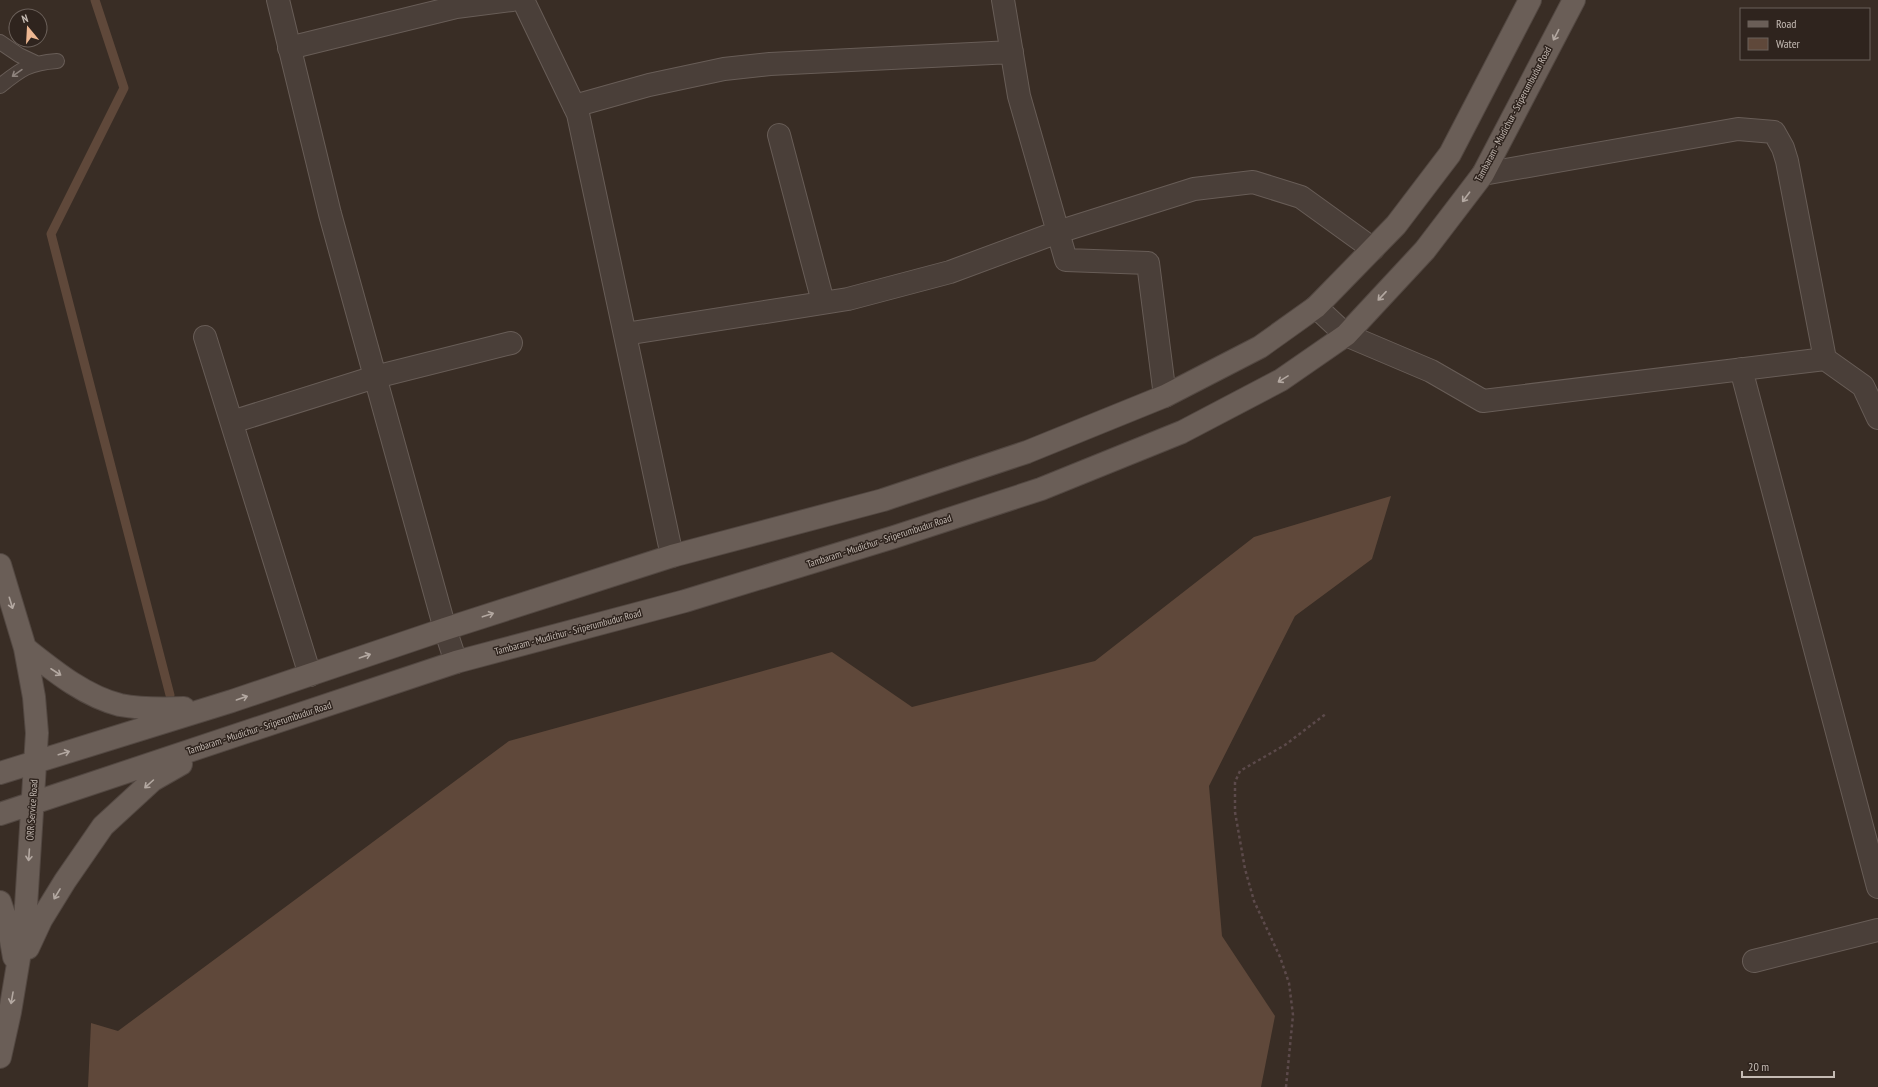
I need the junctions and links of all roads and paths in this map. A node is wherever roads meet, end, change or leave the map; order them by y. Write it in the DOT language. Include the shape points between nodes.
graph roads {
  1 [pos="278,0"];
  2 [pos="512,0"];
  3 [pos="523,0"];
  4 [pos="1003,0"];
  5 [pos="1530,0"];
  6 [pos="1574,0"];
  7 [pos="455,4"];
  8 [pos="0,42"];
  9 [pos="289,48"];
  10 [pos="1012,52"];
  11 [pos="57,61"];
  12 [pos="36,63"];
  13 [pos="0,86"];
  14 [pos="574,106"];
  15 [pos="779,135"];
  16 [pos="1483,174"];
  17 [pos="1058,232"];
  18 [pos="1373,249"];
  19 [pos="823,302"];
  20 [pos="1316,308"];
  21 [pos="625,334"];
  22 [pos="1346,335"];
  23 [pos="205,337"];
  24 [pos="511,343"];
  25 [pos="1825,359"];
  26 [pos="1741,369"];
  27 [pos="375,377"];
  28 [pos="1165,396"];
  29 [pos="1878,418"];
  30 [pos="232,422"];
  31 [pos="672,556"];
  32 [pos="0,565"];
  33 [pos="445,629"];
  34 [pos="25,648"];
  35 [pos="456,662"];
  36 [pos="310,674"];
  37 [pos="211,707"];
  38 [pos="1327,714"];
  39 [pos="218,742"];
  40 [pos="35,762"];
  41 [pos="0,773"];
  42 [pos="33,803"];
  43 [pos="0,814"];
  44 [pos="1878,887"];
  45 [pos="0,902"];
  46 [pos="1878,930"];
  47 [pos="1754,961"];
  48 [pos="17,973"];
  49 [pos="0,1057"];
  50 [pos="1286,1087"];
  1 -- 9 [label="street"];
  2 -- 7 [label="street"];
  3 -- 14 [label="street"];
  4 -- 10 [label="street"];
  5 -- 18 [label="main road" via="1450,154 1396,225"];
  6 -- 16 [label="main road, Tambaram - Mudichur - Sriperumbudur Road, one-way"];
  7 -- 9 [label="street"];
  8 -- 12 [label="lane"];
  9 -- 27 [label="street" via="330,214"];
  10 -- 14 [label="street" via="770,64 649,85"];
  10 -- 17 [label="street" via="1020,96"];
  11 -- 12 [label="lane"];
  12 -- 13 [label="lane, one-way" via="21,70"];
  14 -- 21 [label="street" via="578,114"];
  15 -- 19 [label="street"];
  16 -- 22 [label="main road, Tambaram - Mudichur - Sriperumbudur Road, one-way" via="1425,250"];
  16 -- 25 [label="street" via="1738,129 1774,132 1787,161"];
  17 -- 18 [label="street" via="1194,189 1253,182 1301,197"];
  17 -- 19 [label="street" via="950,272 848,299"];
  17 -- 28 [label="street" via="1066,260 1148,263"];
  18 -- 20 [label="main road"];
  19 -- 21 [label="street"];
  20 -- 22 [label="street"];
  20 -- 28 [label="main road" via="1260,347"];
  21 -- 31 [label="street"];
  22 -- 26 [label="street" via="1431,371 1483,401"];
  22 -- 35 [label="main road, Tambaram - Mudichur - Sriperumbudur Road, one-way" via="1281,380 1182,432 1041,489 693,599"];
  23 -- 30 [label="street"];
  24 -- 27 [label="street"];
  25 -- 26 [label="street"];
  25 -- 29 [label="street" via="1863,386"];
  26 -- 44 [label="street"];
  27 -- 30 [label="street"];
  27 -- 33 [label="street"];
  28 -- 31 [label="main road" via="1027,452 883,500"];
  30 -- 36 [label="street"];
  33 -- 31 [label="main road, one-way"];
  32 -- 34 [label="main road, ORR Service Road, one-way"];
  33 -- 35 [label="street"];
  36 -- 33 [label="main road, one-way"];
  34 -- 37 [label="main road, one-way" via="51,669 86,691 119,704 156,709"];
  34 -- 40 [label="main road, ORR Service Road" via="34,697"];
  35 -- 39 [label="main road, Tambaram - Mudichur - Sriperumbudur Road"];
  37 -- 36 [label="main road, one-way"];
  40 -- 37 [label="main road, one-way"];
  38 -- 50 [label="path" via="1285,745 1240,771 1235,782 1235,812 1245,869 1254,901 1289,983 1293,1015"];
  39 -- 42 [label="main road, Tambaram - Mudichur - Sriperumbudur Road"];
  39 -- 48 [label="main road, one-way" via="153,780 103,826 41,920"];
  40 -- 41 [label="main road"];
  40 -- 42 [label="main road, ORR Service Road"];
  42 -- 43 [label="main road, Tambaram - Mudichur - Sriperumbudur Road"];
  42 -- 48 [label="main road, ORR Service Road, one-way" via="25,922"];
  45 -- 48 [label="main road" via="9,929"];
  46 -- 47 [label="street"];
  48 -- 49 [label="main road, ORR Service Road, one-way"];
}
